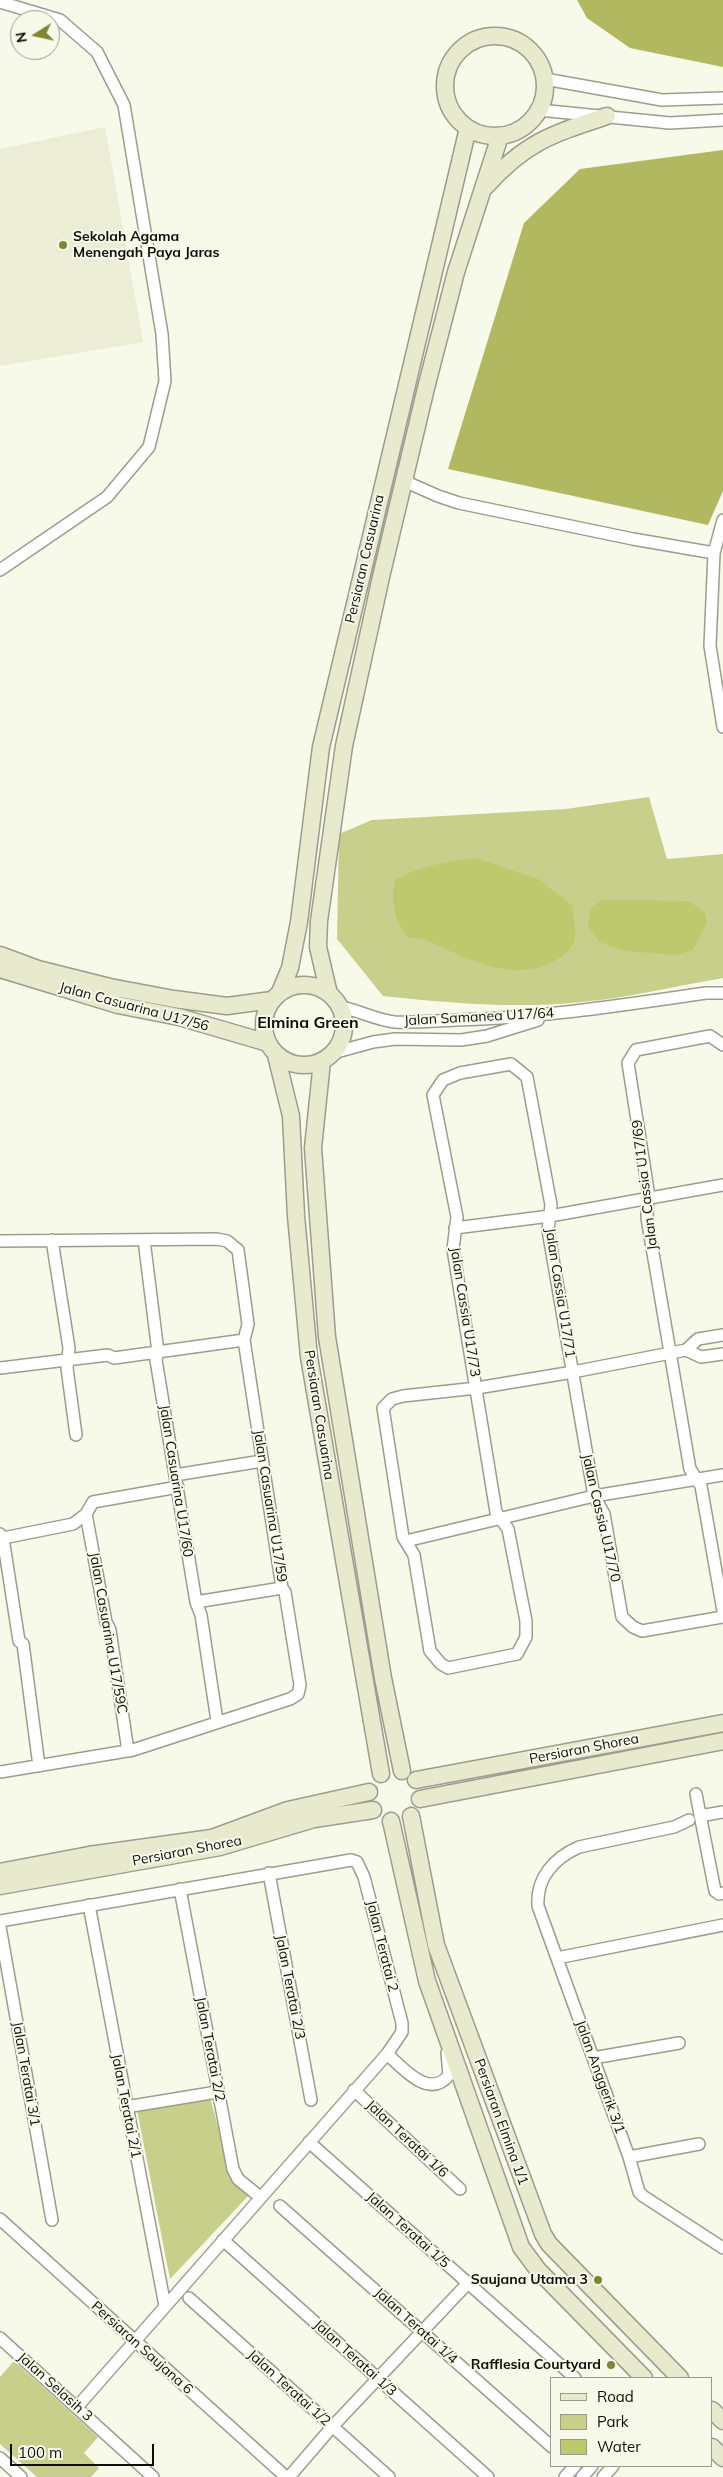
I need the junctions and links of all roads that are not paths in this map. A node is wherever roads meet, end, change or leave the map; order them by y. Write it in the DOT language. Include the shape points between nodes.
graph roads {
  1 [pos="0,2"];
  2 [pos="545,80"];
  3 [pos="723,98"];
  4 [pos="539,110"];
  5 [pos="608,116"];
  6 [pos="723,120"];
  7 [pos="468,128"];
  8 [pos="500,136"];
  9 [pos="481,191"];
  10 [pos="404,481"];
  11 [pos="723,520"];
  12 [pos="714,553"];
  13 [pos="0,570"];
  14 [pos="723,727"];
  15 [pos="0,955"];
  16 [pos="0,969"];
  17 [pos="723,985"];
  18 [pos="706,993"];
  19 [pos="723,993"];
  20 [pos="329,994"];
  21 [pos="276,996"];
  22 [pos="340,1007"];
  23 [pos="562,1013"];
  24 [pos="723,1045"];
  25 [pos="272,1049"];
  26 [pos="327,1057"];
  27 [pos="460,1072"];
  28 [pos="723,1185"];
  29 [pos="648,1198"];
  30 [pos="550,1216"];
  31 [pos="456,1228"];
  32 [pos="52,1240"];
  33 [pos="144,1240"];
  34 [pos="0,1241"];
  35 [pos="723,1335"];
  36 [pos="244,1340"];
  37 [pos="686,1350"];
  38 [pos="158,1352"];
  39 [pos="670,1353"];
  40 [pos="723,1354"];
  41 [pos="68,1361"];
  42 [pos="0,1368"];
  43 [pos="573,1372"];
  44 [pos="477,1388"];
  45 [pos="76,1435"];
  46 [pos="262,1461"];
  47 [pos="176,1475"];
  48 [pos="723,1475"];
  49 [pos="696,1479"];
  50 [pos="178,1488"];
  51 [pos="594,1496"];
  52 [pos="86,1514"];
  53 [pos="501,1517"];
  54 [pos="1,1536"];
  55 [pos="406,1541"];
  56 [pos="282,1588"];
  57 [pos="196,1602"];
  58 [pos="723,1611"];
  59 [pos="723,1617"];
  60 [pos="217,1721"];
  61 [pos="723,1723"];
  62 [pos="723,1741"];
  63 [pos="128,1751"];
  64 [pos="39,1766"];
  65 [pos="402,1771"];
  66 [pos="0,1772"];
  67 [pos="381,1774"];
  68 [pos="416,1780"];
  69 [pos="369,1792"];
  70 [pos="696,1794"];
  71 [pos="420,1800"];
  72 [pos="373,1810"];
  73 [pos="723,1812"];
  74 [pos="411,1816"];
  75 [pos="695,1818"];
  76 [pos="391,1822"];
  77 [pos="0,1872"];
  78 [pos="269,1874"];
  79 [pos="0,1886"];
  80 [pos="180,1889"];
  81 [pos="723,1893"];
  82 [pos="88,1905"];
  83 [pos="0,1921"];
  84 [pos="723,1925"];
  85 [pos="0,1927"];
  86 [pos="557,1958"];
  87 [pos="426,1981"];
  88 [pos="679,2043"];
  89 [pos="387,2054"];
  90 [pos="593,2058"];
  91 [pos="354,2090"];
  92 [pos="217,2092"];
  93 [pos="311,2100"];
  94 [pos="126,2107"];
  95 [pos="309,2142"];
  96 [pos="700,2144"];
  97 [pos="629,2156"];
  98 [pos="460,2188"];
  99 [pos="260,2197"];
  100 [pos="280,2206"];
  101 [pos="0,2219"];
  102 [pos="52,2220"];
  103 [pos="223,2240"];
  104 [pos="723,2248"];
  105 [pos="468,2283"];
  106 [pos="189,2298"];
  107 [pos="165,2306"];
  108 [pos="422,2331"];
  109 [pos="0,2338"];
  110 [pos="134,2341"];
  111 [pos="675,2376"];
  112 [pos="574,2377"];
  113 [pos="643,2377"];
  114 [pos="378,2378"];
  115 [pos="77,2407"];
  116 [pos="713,2411"];
  117 [pos="723,2421"];
  118 [pos="332,2427"];
  119 [pos="550,2445"];
  120 [pos="713,2449"];
  121 [pos="0,2458"];
  122 [pos="723,2458"];
  123 [pos="573,2467"];
  124 [pos="591,2467"];
  125 [pos="612,2467"];
  126 [pos="22,2477"];
  127 [pos="153,2477"];
  128 [pos="287,2477"];
  129 [pos="389,2477"];
  130 [pos="488,2477"];
  131 [pos="565,2477"];
  132 [pos="582,2477"];
  133 [pos="603,2477"];
  1 -- 13 [label="street" via="60,20 97,52 124,105 162,334 165,381 149,447 107,497"];
  2 -- 3 [label="street" via="662,100"];
  2 -- 4 [label="street" via="545,96"];
  2 -- 7 [label="street" via="537,59 521,44 508,38 480,38 467,45 450,66 446,83 448,101 455,116"];
  4 -- 5 [label="street"];
  4 -- 8 [label="street" via="530,123 516,132"];
  5 -- 6 [label="street" via="670,123"];
  5 -- 9 [label="street" via="556,133 532,146 507,164"];
  7 -- 8 [label="street" via="484,135"];
  7 -- 21 [label="street, Persiaran Casuarina" via="320,747 299,922 290,968"];
  8 -- 9 [label="street, Persiaran Casuarina"];
  9 -- 10 [label="street, Persiaran Casuarina" via="456,272"];
  10 -- 12 [label="street" via="459,503"];
  10 -- 20 [label="street, Persiaran Casuarina" via="344,746 319,921 318,947"];
  11 -- 12 [label="street"];
  12 -- 14 [label="street" via="710,646"];
  15 -- 21 [label="street, Jalan Casuarina U17/56" via="56,974 174,1000 227,1006"];
  16 -- 25 [label="street, Jalan Casuarina U17/56" via="118,1005 179,1017"];
  17 -- 18 [label="street, Jalan Samanea U17/64"];
  18 -- 19 [label="street, Jalan Samanea U17/64"];
  18 -- 23 [label="street, Jalan Samanea U17/64"];
  20 -- 21 [label="street" via="310,985 289,987"];
  20 -- 22 [label="street"];
  21 -- 25 [label="street" via="264,1021"];
  22 -- 23 [label="street, Jalan Samanea U17/64" via="395,1022 483,1020"];
  22 -- 26 [label="street" via="343,1031"];
  23 -- 26 [label="street, Jalan Samanea U17/64" via="487,1036 461,1040 395,1038"];
  24 -- 29 [label="street, Jalan Cassia U17/69" via="710,1036 657,1045 636,1050 628,1063"];
  25 -- 26 [label="street" via="298,1065 310,1065"];
  25 -- 67 [label="street, Persiaran Casuarina" via="291,1116 309,1357"];
  26 -- 65 [label="street, Persiaran Casuarina" via="314,1148 327,1337 383,1678"];
  27 -- 30 [label="street, Jalan Cassia U17/71" via="511,1064 527,1077 551,1205"];
  27 -- 31 [label="street, Jalan Cassia U17/73" via="443,1080 433,1095 457,1217"];
  28 -- 29 [label="street"];
  29 -- 30 [label="street"];
  29 -- 39 [label="street, Jalan Cassia U17/69" via="646,1218"];
  30 -- 31 [label="street"];
  30 -- 43 [label="street, Jalan Cassia U17/71" via="548,1230"];
  31 -- 44 [label="street, Jalan Cassia U17/73" via="453,1248"];
  32 -- 33 [label="street, Jalan Casuarina U17/59"];
  32 -- 34 [label="street, Jalan Casuarina U17/59"];
  32 -- 41 [label="street" via="69,1348"];
  33 -- 36 [label="street, Jalan Casuarina U17/59" via="217,1239 234,1246 240,1256 248,1324"];
  33 -- 38 [label="street, Jalan Casuarina U17/60"];
  35 -- 37 [label="street" via="698,1340"];
  36 -- 38 [label="street"];
  36 -- 46 [label="street, Jalan Casuarina U17/59"];
  37 -- 39 [label="street"];
  37 -- 40 [label="street" via="700,1357"];
  38 -- 41 [label="street"];
  38 -- 47 [label="street, Jalan Casuarina U17/60" via="156,1360"];
  39 -- 43 [label="street"];
  39 -- 49 [label="street, Jalan Cassia U17/69" via="690,1470"];
  41 -- 42 [label="street"];
  41 -- 45 [label="street"];
  43 -- 44 [label="street"];
  43 -- 51 [label="street, Jalan Cassia U17/70"];
  44 -- 53 [label="street, Jalan Cassia U17/73" via="496,1512"];
  44 -- 55 [label="street" via="403,1396 392,1399 383,1408"];
  46 -- 47 [label="street"];
  46 -- 56 [label="street, Jalan Casuarina U17/59"];
  47 -- 50 [label="street, Jalan Casuarina U17/60"];
  48 -- 49 [label="street"];
  49 -- 51 [label="street"];
  49 -- 58 [label="street, Jalan Cassia U17/69" via="700,1486"];
  50 -- 52 [label="street" via="93,1502"];
  50 -- 57 [label="street, Jalan Casuarina U17/60"];
  51 -- 53 [label="street"];
  51 -- 59 [label="street, Jalan Cassia U17/70" via="604,1514 622,1617 642,1631"];
  52 -- 54 [label="street" via="73,1524"];
  52 -- 63 [label="street, Jalan Casuarina U17/59C" via="110,1630"];
  53 -- 55 [label="street"];
  53 -- 55 [label="street, Jalan Cassia U17/73" via="508,1529 526,1621 526,1637 517,1654 448,1668 441,1664 430,1651 414,1555"];
  54 -- 64 [label="street" via="19,1641 23,1644"];
  56 -- 57 [label="street"];
  56 -- 60 [label="street, Jalan Casuarina U17/59" via="300,1685 298,1694"];
  57 -- 60 [label="street, Jalan Casuarina U17/60" via="201,1615"];
  60 -- 63 [label="street, Jalan Casuarina U17/59"];
  61 -- 68 [label="street, Persiaran Shorea"];
  62 -- 71 [label="street, Persiaran Shorea"];
  63 -- 64 [label="street, Jalan Casuarina U17/59"];
  64 -- 66 [label="street, Jalan Casuarina U17/59"];
  65 -- 67 [label="street"];
  65 -- 68 [label="street"];
  67 -- 69 [label="street"];
  68 -- 71 [label="street"];
  69 -- 72 [label="street"];
  69 -- 77 [label="street, Persiaran Shorea" via="288,1810 212,1838 89,1855"];
  70 -- 75 [label="street"];
  71 -- 74 [label="street"];
  72 -- 76 [label="street"];
  72 -- 79 [label="street, Persiaran Shorea" via="314,1819 220,1847"];
  73 -- 75 [label="street"];
  74 -- 76 [label="street"];
  74 -- 111 [label="street, Persiaran Elmina 1/1" via="436,1945 543,2234"];
  75 -- 81 [label="street" via="715,1891"];
  75 -- 86 [label="street, Jalan Anggerik 3/1" via="674,1827 579,1847 548,1868 538,1906"];
  76 -- 87 [label="street, Persiaran Elmina 1/1"];
  78 -- 80 [label="street"];
  78 -- 89 [label="street, Jalan Teratai 2" via="343,1860 357,1862 364,1877 402,2023 402,2032"];
  78 -- 93 [label="street, Jalan Teratai 2/3"];
  80 -- 82 [label="street"];
  80 -- 92 [label="street, Jalan Teratai 2/2"];
  82 -- 83 [label="street"];
  82 -- 94 [label="street, Jalan Teratai 2/1"];
  84 -- 86 [label="street"];
  85 -- 102 [label="street, Jalan Teratai 3/1"];
  86 -- 90 [label="street, Jalan Anggerik 3/1"];
  87 -- 89 [label="street" via="447,2050 449,2074 437,2085 428,2085"];
  87 -- 113 [label="street, Persiaran Elmina 1/1" via="521,2247 538,2270"];
  88 -- 90 [label="street"];
  89 -- 91 [label="street"];
  90 -- 97 [label="street, Jalan Anggerik 3/1"];
  91 -- 95 [label="street"];
  91 -- 98 [label="street, Jalan Teratai 1/6"];
  92 -- 94 [label="street"];
  92 -- 99 [label="street, Jalan Teratai 2/2" via="233,2169 238,2180"];
  94 -- 107 [label="street, Jalan Teratai 2/1"];
  95 -- 99 [label="street"];
  95 -- 105 [label="street, Jalan Teratai 1/5"];
  96 -- 97 [label="street"];
  97 -- 104 [label="street, Jalan Anggerik 3/1" via="643,2196"];
  99 -- 103 [label="street"];
  100 -- 108 [label="street, Jalan Teratai 1/4"];
  101 -- 110 [label="street, Persiaran Saujana 6"];
  103 -- 107 [label="street"];
  103 -- 114 [label="street, Jalan Teratai 1/3"];
  105 -- 108 [label="street"];
  105 -- 112 [label="street, Jalan Teratai 1/5"];
  106 -- 118 [label="street, Jalan Teratai 1/2"];
  107 -- 110 [label="street"];
  108 -- 114 [label="street"];
  108 -- 119 [label="street, Jalan Teratai 1/4"];
  109 -- 115 [label="street, Jalan Selasih 3"];
  110 -- 115 [label="street"];
  110 -- 128 [label="street, Persiaran Saujana 6"];
  114 -- 118 [label="street"];
  114 -- 130 [label="street, Jalan Teratai 1/3"];
  115 -- 127 [label="street, Jalan Selasih 3"];
  116 -- 117 [label="street"];
  118 -- 128 [label="street"];
  118 -- 129 [label="street, Jalan Teratai 1/2"];
  120 -- 122 [label="street"];
  121 -- 126 [label="street"];
  123 -- 131 [label="street"];
  124 -- 132 [label="street"];
  125 -- 133 [label="street"];
}
